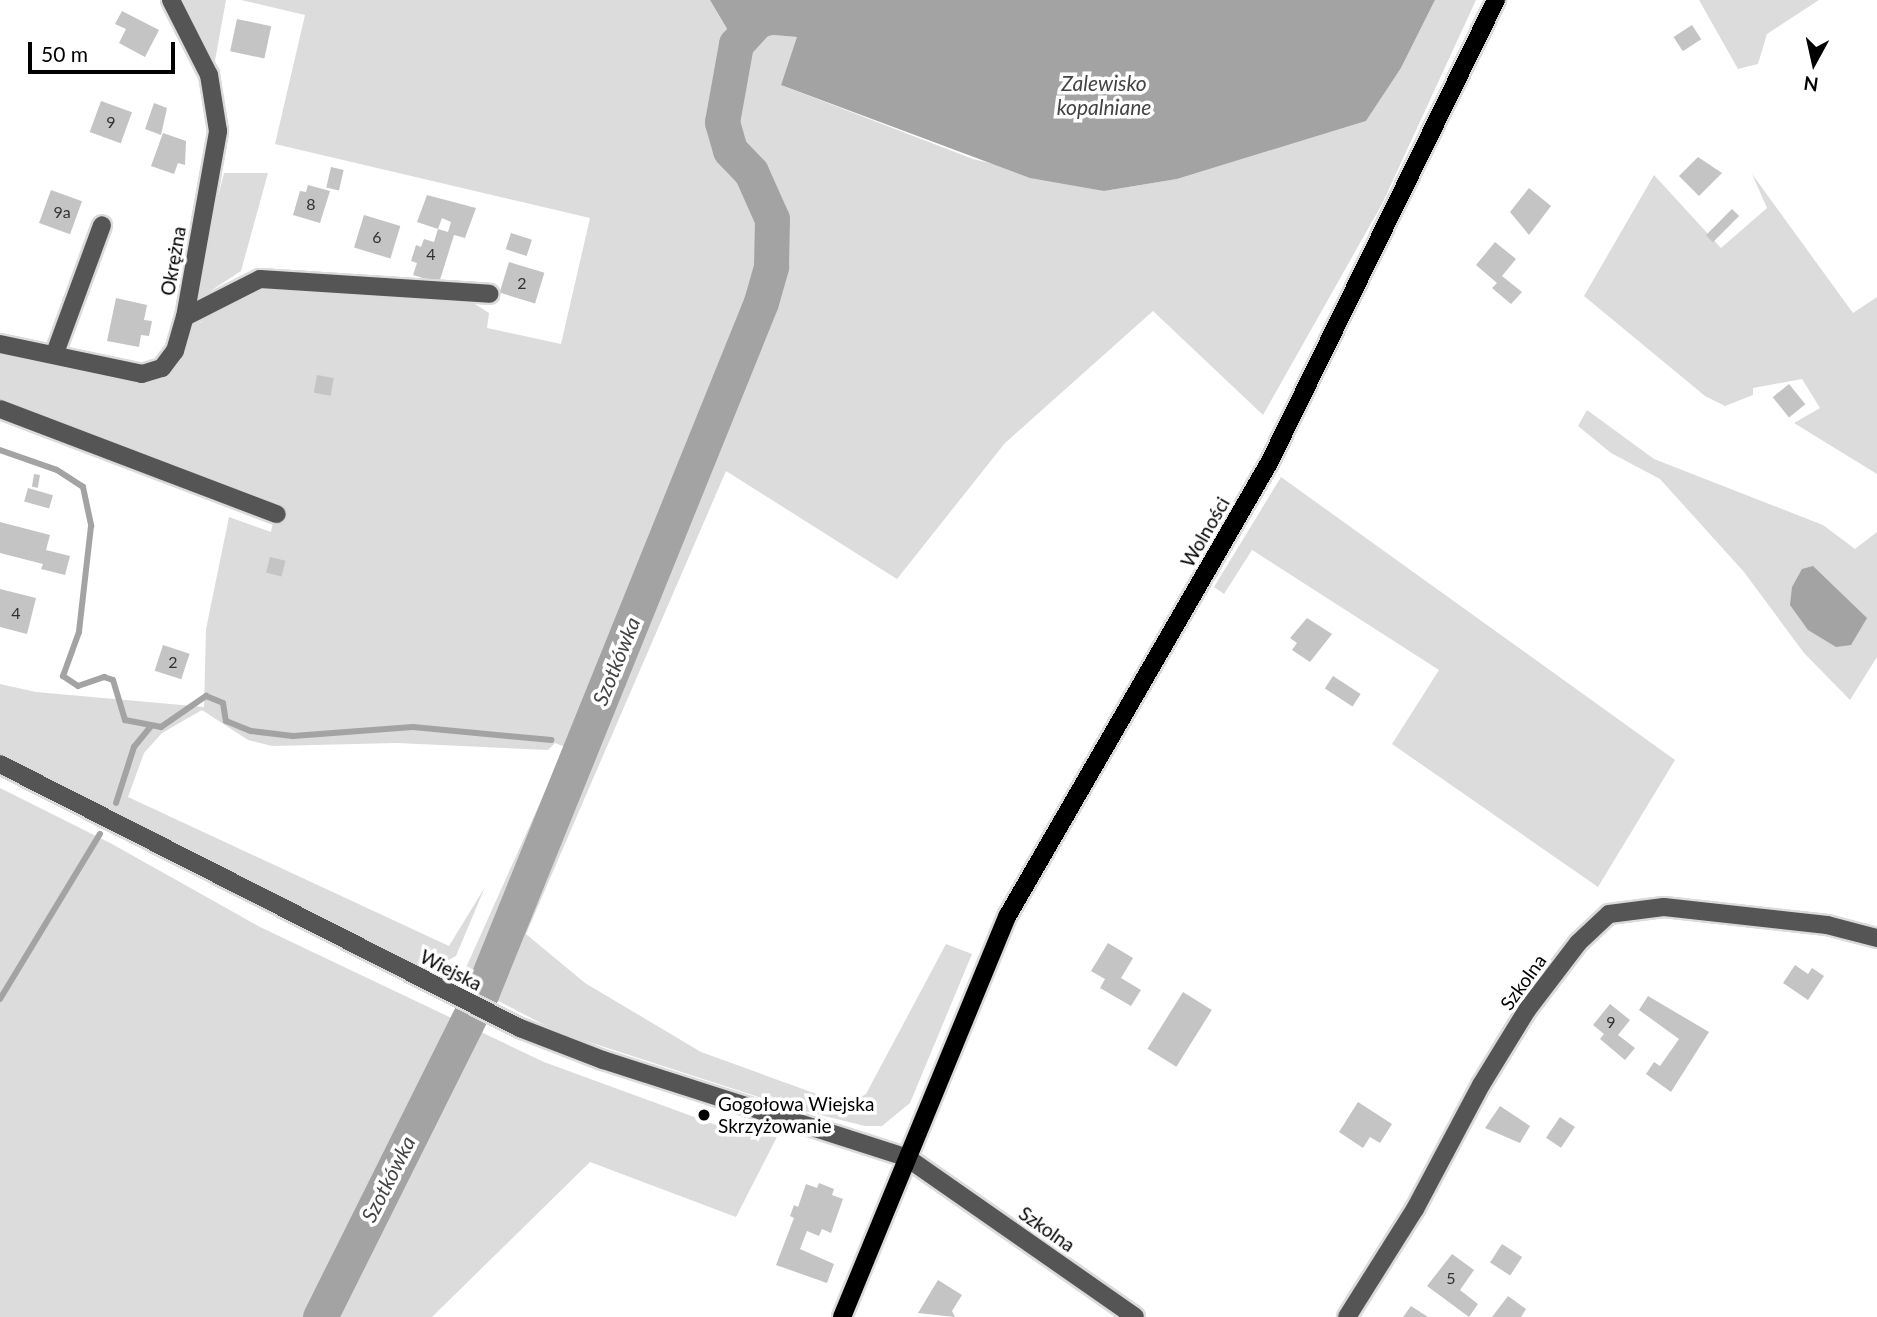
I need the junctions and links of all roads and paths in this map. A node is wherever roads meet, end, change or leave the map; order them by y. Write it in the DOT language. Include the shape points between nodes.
graph roads {
  1 [pos="171,0"];
  2 [pos="1496,0"];
  3 [pos="102,226"];
  4 [pos="490,294"];
  5 [pos="185,317"];
  6 [pos="0,344"];
  7 [pos="55,353"];
  8 [pos="0,409"];
  9 [pos="277,514"];
  10 [pos="0,764"];
  11 [pos="1877,938"];
  12 [pos="906,1157"];
  13 [pos="936,1176"];
  14 [pos="842,1317"];
  15 [pos="1135,1317"];
  16 [pos="1347,1317"];
  1 -- 5 [label="street, Okrężna" via="209,75 217,113 215,155"];
  2 -- 12 [label="main road, Wolności" via="1269,463 1007,915"];
  3 -- 7 [label="street"];
  4 -- 5 [label="street" via="260,279"];
  5 -- 7 [label="street, Okrężna" via="174,351 162,368 142,374"];
  6 -- 7 [label="street, Okrężna"];
  8 -- 9 [label="street"];
  10 -- 12 [label="street, Wiejska" via="495,1016 603,1060"];
  11 -- 16 [label="street, Szkolna" via="1827,925 1664,907 1609,914 1578,943 1527,1010 1415,1209"];
  12 -- 13 [label="street, Wiejska"];
  12 -- 14 [label="main road, Wolności"];
  13 -- 15 [label="street, Szkolna"];
}
